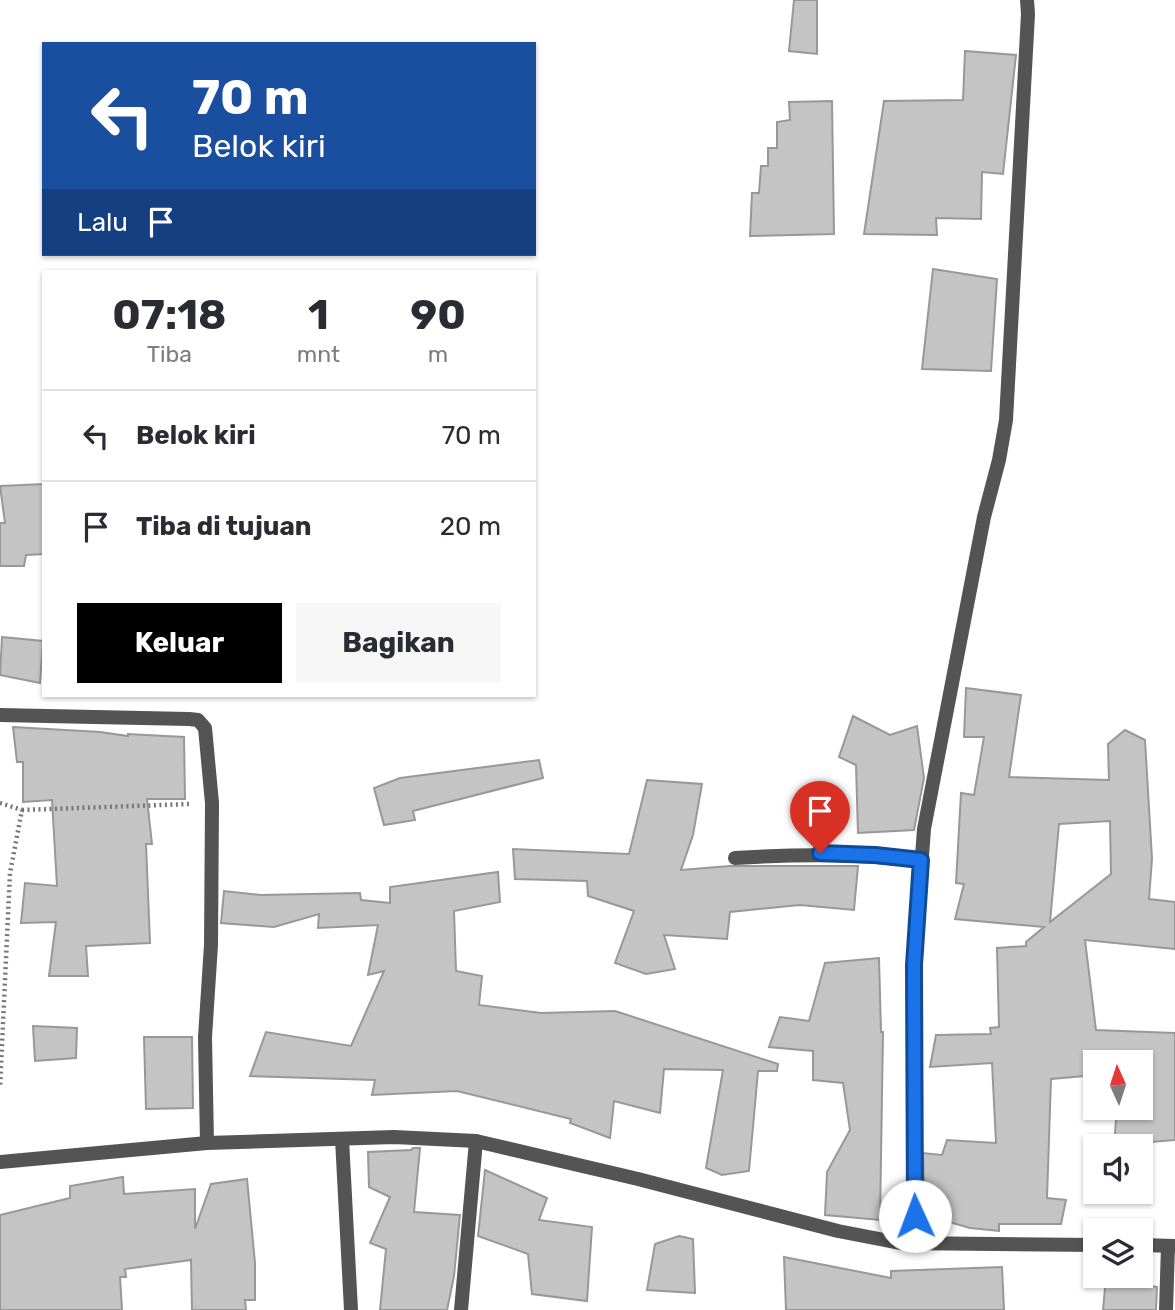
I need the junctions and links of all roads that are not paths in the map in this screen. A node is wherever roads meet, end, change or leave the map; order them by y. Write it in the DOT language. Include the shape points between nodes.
graph roads {
  1 [pos="1027,0"];
  2 [pos="0,715"];
  3 [pos="735,858"];
  4 [pos="921,860"];
  5 [pos="342,1139"];
  6 [pos="476,1141"];
  7 [pos="208,1143"];
  8 [pos="0,1161"];
  9 [pos="916,1244"];
  10 [pos="1083,1245"];
  11 [pos="1153,1245"];
  12 [pos="1172,1246"];
  13 [pos="351,1310"];
  14 [pos="461,1310"];
  15 [pos="1166,1310"];
  1 -- 4 [label="street" via="1006,420"];
  2 -- 7 [label="street" via="198,720 205,728 212,803 205,1037"];
  3 -- 4 [label="street" via="820,853"];
  4 -- 9 [label="street" via="914,965"];
  5 -- 6 [label="street"];
  5 -- 7 [label="street"];
  5 -- 13 [label="street"];
  6 -- 9 [label="street" via="838,1231"];
  6 -- 14 [label="street"];
  7 -- 8 [label="street"];
  9 -- 10 [label="street"];
  11 -- 12 [label="street"];
  12 -- 15 [label="street"];
}
